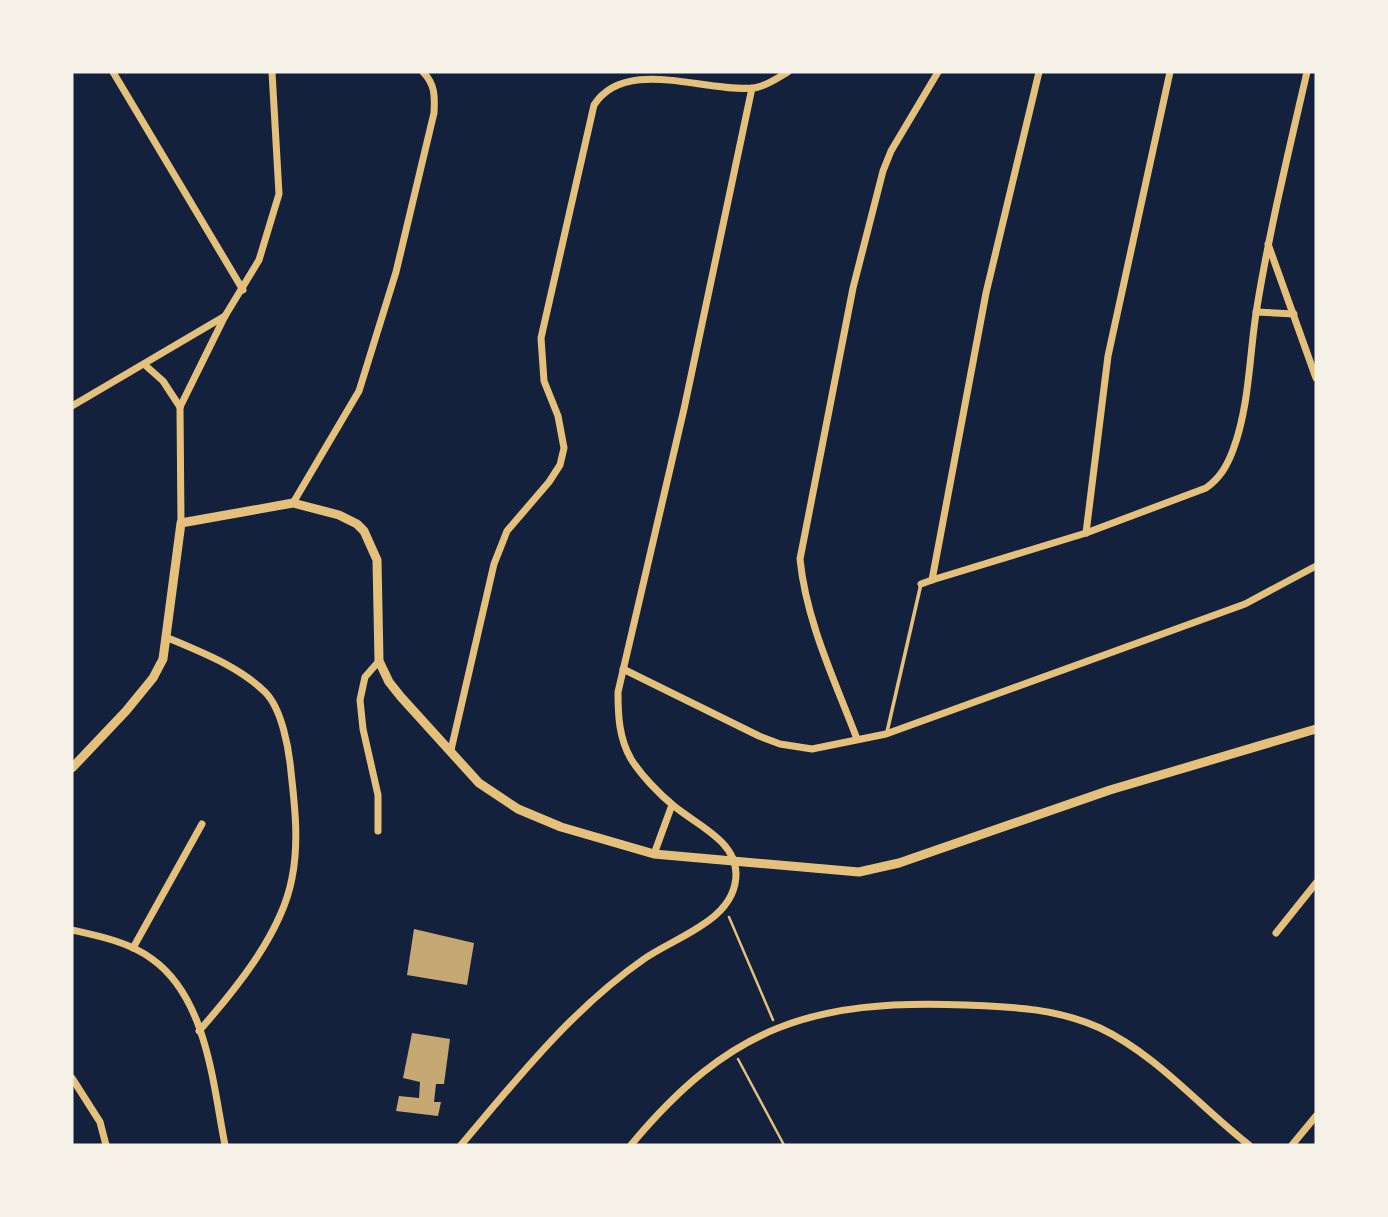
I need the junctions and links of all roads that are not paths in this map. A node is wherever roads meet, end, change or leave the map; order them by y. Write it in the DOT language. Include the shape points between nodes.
graph roads {
  1 [pos="113,72"];
  2 [pos="272,72"];
  3 [pos="424,72"];
  4 [pos="788,72"];
  5 [pos="938,72"];
  6 [pos="1039,72"];
  7 [pos="1170,72"];
  8 [pos="1307,72"];
  9 [pos="752,88"];
  10 [pos="1268,243"];
  11 [pos="243,290"];
  12 [pos="1256,312"];
  13 [pos="1294,314"];
  14 [pos="225,316"];
  15 [pos="145,365"];
  16 [pos="1316,378"];
  17 [pos="72,406"];
  18 [pos="180,407"];
  19 [pos="293,503"];
  20 [pos="181,523"];
  21 [pos="1086,533"];
  22 [pos="1316,566"];
  23 [pos="932,580"];
  24 [pos="921,584"];
  25 [pos="168,638"];
  26 [pos="379,661"];
  27 [pos="623,669"];
  28 [pos="1316,729"];
  29 [pos="886,734"];
  30 [pos="857,739"];
  31 [pos="451,750"];
  32 [pos="72,768"];
  33 [pos="672,805"];
  34 [pos="202,824"];
  35 [pos="378,831"];
  36 [pos="654,854"];
  37 [pos="736,860"];
  38 [pos="1316,883"];
  39 [pos="72,930"];
  40 [pos="1276,933"];
  41 [pos="133,948"];
  42 [pos="200,1031"];
  43 [pos="72,1078"];
  44 [pos="1316,1116"];
  45 [pos="106,1145"];
  46 [pos="225,1145"];
  47 [pos="461,1145"];
  48 [pos="631,1145"];
  49 [pos="1249,1145"];
  50 [pos="1292,1145"];
  1 -- 11 [label="street"];
  2 -- 11 [label="street" via="279,194 269,234"];
  3 -- 19 [label="street" via="435,95 434,113 376,344 359,391"];
  4 -- 9 [label="street"];
  5 -- 30 [label="street" via="891,151 879,184 853,288 800,559 816,629"];
  6 -- 23 [label="street" via="986,293"];
  7 -- 21 [label="street" via="1108,356"];
  8 -- 10 [label="street"];
  9 -- 27 [label="street"];
  9 -- 31 [label="street" via="628,81 611,86 594,105 541,338 544,381 564,448 549,482 507,531 494,565"];
  10 -- 12 [label="street"];
  10 -- 13 [label="street"];
  11 -- 14 [label="street"];
  12 -- 13 [label="street"];
  12 -- 21 [label="street" via="1245,403 1234,449 1221,477 1206,488"];
  13 -- 16 [label="street"];
  14 -- 15 [label="street"];
  14 -- 18 [label="street"];
  15 -- 17 [label="street"];
  15 -- 18 [label="street" via="163,381"];
  18 -- 20 [label="street"];
  19 -- 20 [label="street"];
  19 -- 26 [label="street" via="339,515 364,531 377,560"];
  20 -- 25 [label="street"];
  21 -- 23 [label="street"];
  22 -- 29 [label="street" via="1245,604"];
  23 -- 24 [label="street"];
  24 -- 29 [label="lane"];
  25 -- 32 [label="street" via="153,678"];
  25 -- 42 [label="street" via="223,662 268,694 288,741 293,793 296,842 292,881 266,944"];
  26 -- 31 [label="street" via="388,682"];
  26 -- 35 [label="street" via="365,677 360,700 378,795"];
  27 -- 30 [label="street" via="780,744 811,749"];
  27 -- 33 [label="street" via="618,692 620,732 632,760"];
  28 -- 37 [label="street" via="1097,794 899,863 859,872"];
  29 -- 30 [label="street"];
  31 -- 36 [label="street" via="479,783 519,809 561,827"];
  33 -- 36 [label="street"];
  33 -- 37 [label="street" via="715,837"];
  34 -- 41 [label="street"];
  36 -- 37 [label="street"];
  37 -- 47 [label="street" via="735,891 726,908 609,986 524,1070"];
  38 -- 40 [label="street"];
  39 -- 41 [label="street"];
  41 -- 42 [label="street" via="167,972"];
  42 -- 46 [label="street"];
  43 -- 45 [label="street" via="100,1122"];
  44 -- 50 [label="street"];
  48 -- 49 [label="street" via="667,1102 714,1061 776,1027 861,1007 924,1003 1019,1006 1101,1028 1133,1048"];
}
